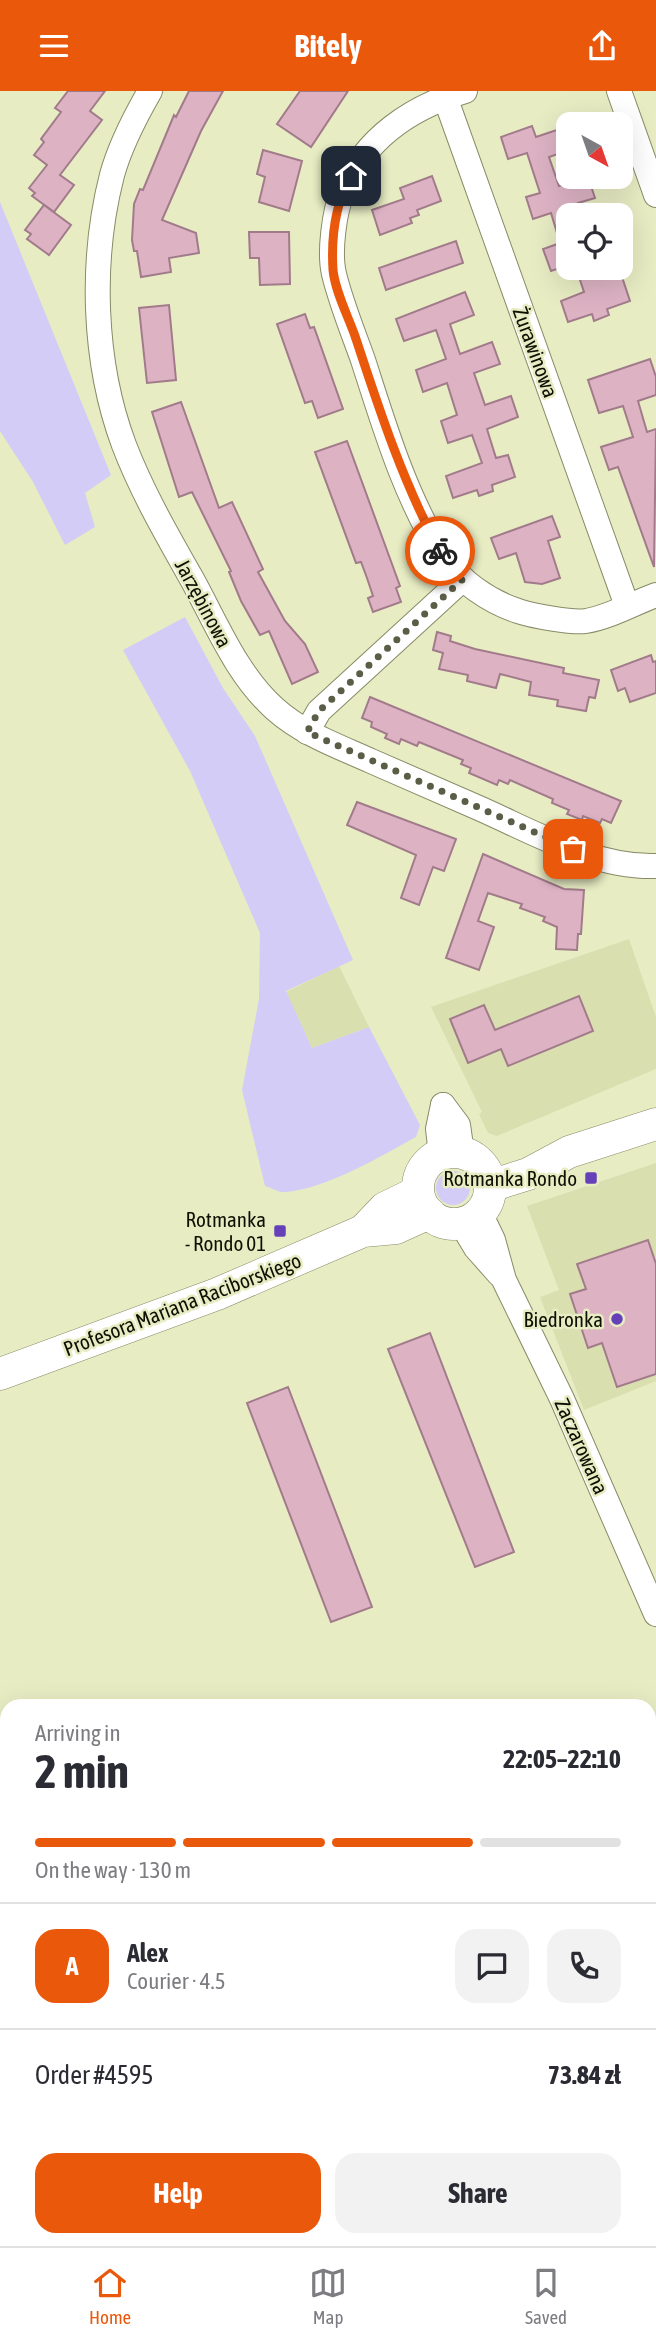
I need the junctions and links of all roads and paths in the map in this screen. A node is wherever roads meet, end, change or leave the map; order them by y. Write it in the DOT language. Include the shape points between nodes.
graph roads {
  1 [pos="150,91"];
  2 [pos="620,91"];
  3 [pos="455,94"];
  4 [pos="656,195"];
  5 [pos="463,579"];
  6 [pos="656,595"];
  7 [pos="627,606"];
  8 [pos="307,732"];
  9 [pos="656,866"];
  10 [pos="656,1124"];
  11 [pos="470,1183"];
  12 [pos="424,1203"];
  13 [pos="0,1374"];
  14 [pos="656,1614"];
  1 -- 8 [label="street, Jarzębinowa" via="124,142 104,215 100,331 107,380 124,443 149,502 235,659 258,693"];
  2 -- 4 [label="street"];
  3 -- 5 [label="street" via="413,111 385,132 360,160 342,192 334,227 333,272 417,507 444,557"];
  3 -- 7 [label="street, Żurawinowa"];
  5 -- 7 [label="street" via="519,612 585,621"];
  5 -- 8 [label="street" via="319,711"];
  6 -- 7 [label="street"];
  8 -- 9 [label="street, Jarzębinowa" via="573,849 621,863"];
  10 -- 11 [label="main road" via="569,1152 528,1174"];
  11 -- 12 [label="main road" via="449,1223"];
  11 -- 12 [label="main road" via="423,1169 419,1180"];
  11 -- 14 [label="street, Zaczarowana" via="476,1248 504,1280 562,1398"];
  12 -- 13 [label="main road, Profesora Mariana Raciborskiego" via="385,1208 363,1231 217,1294"];
}
